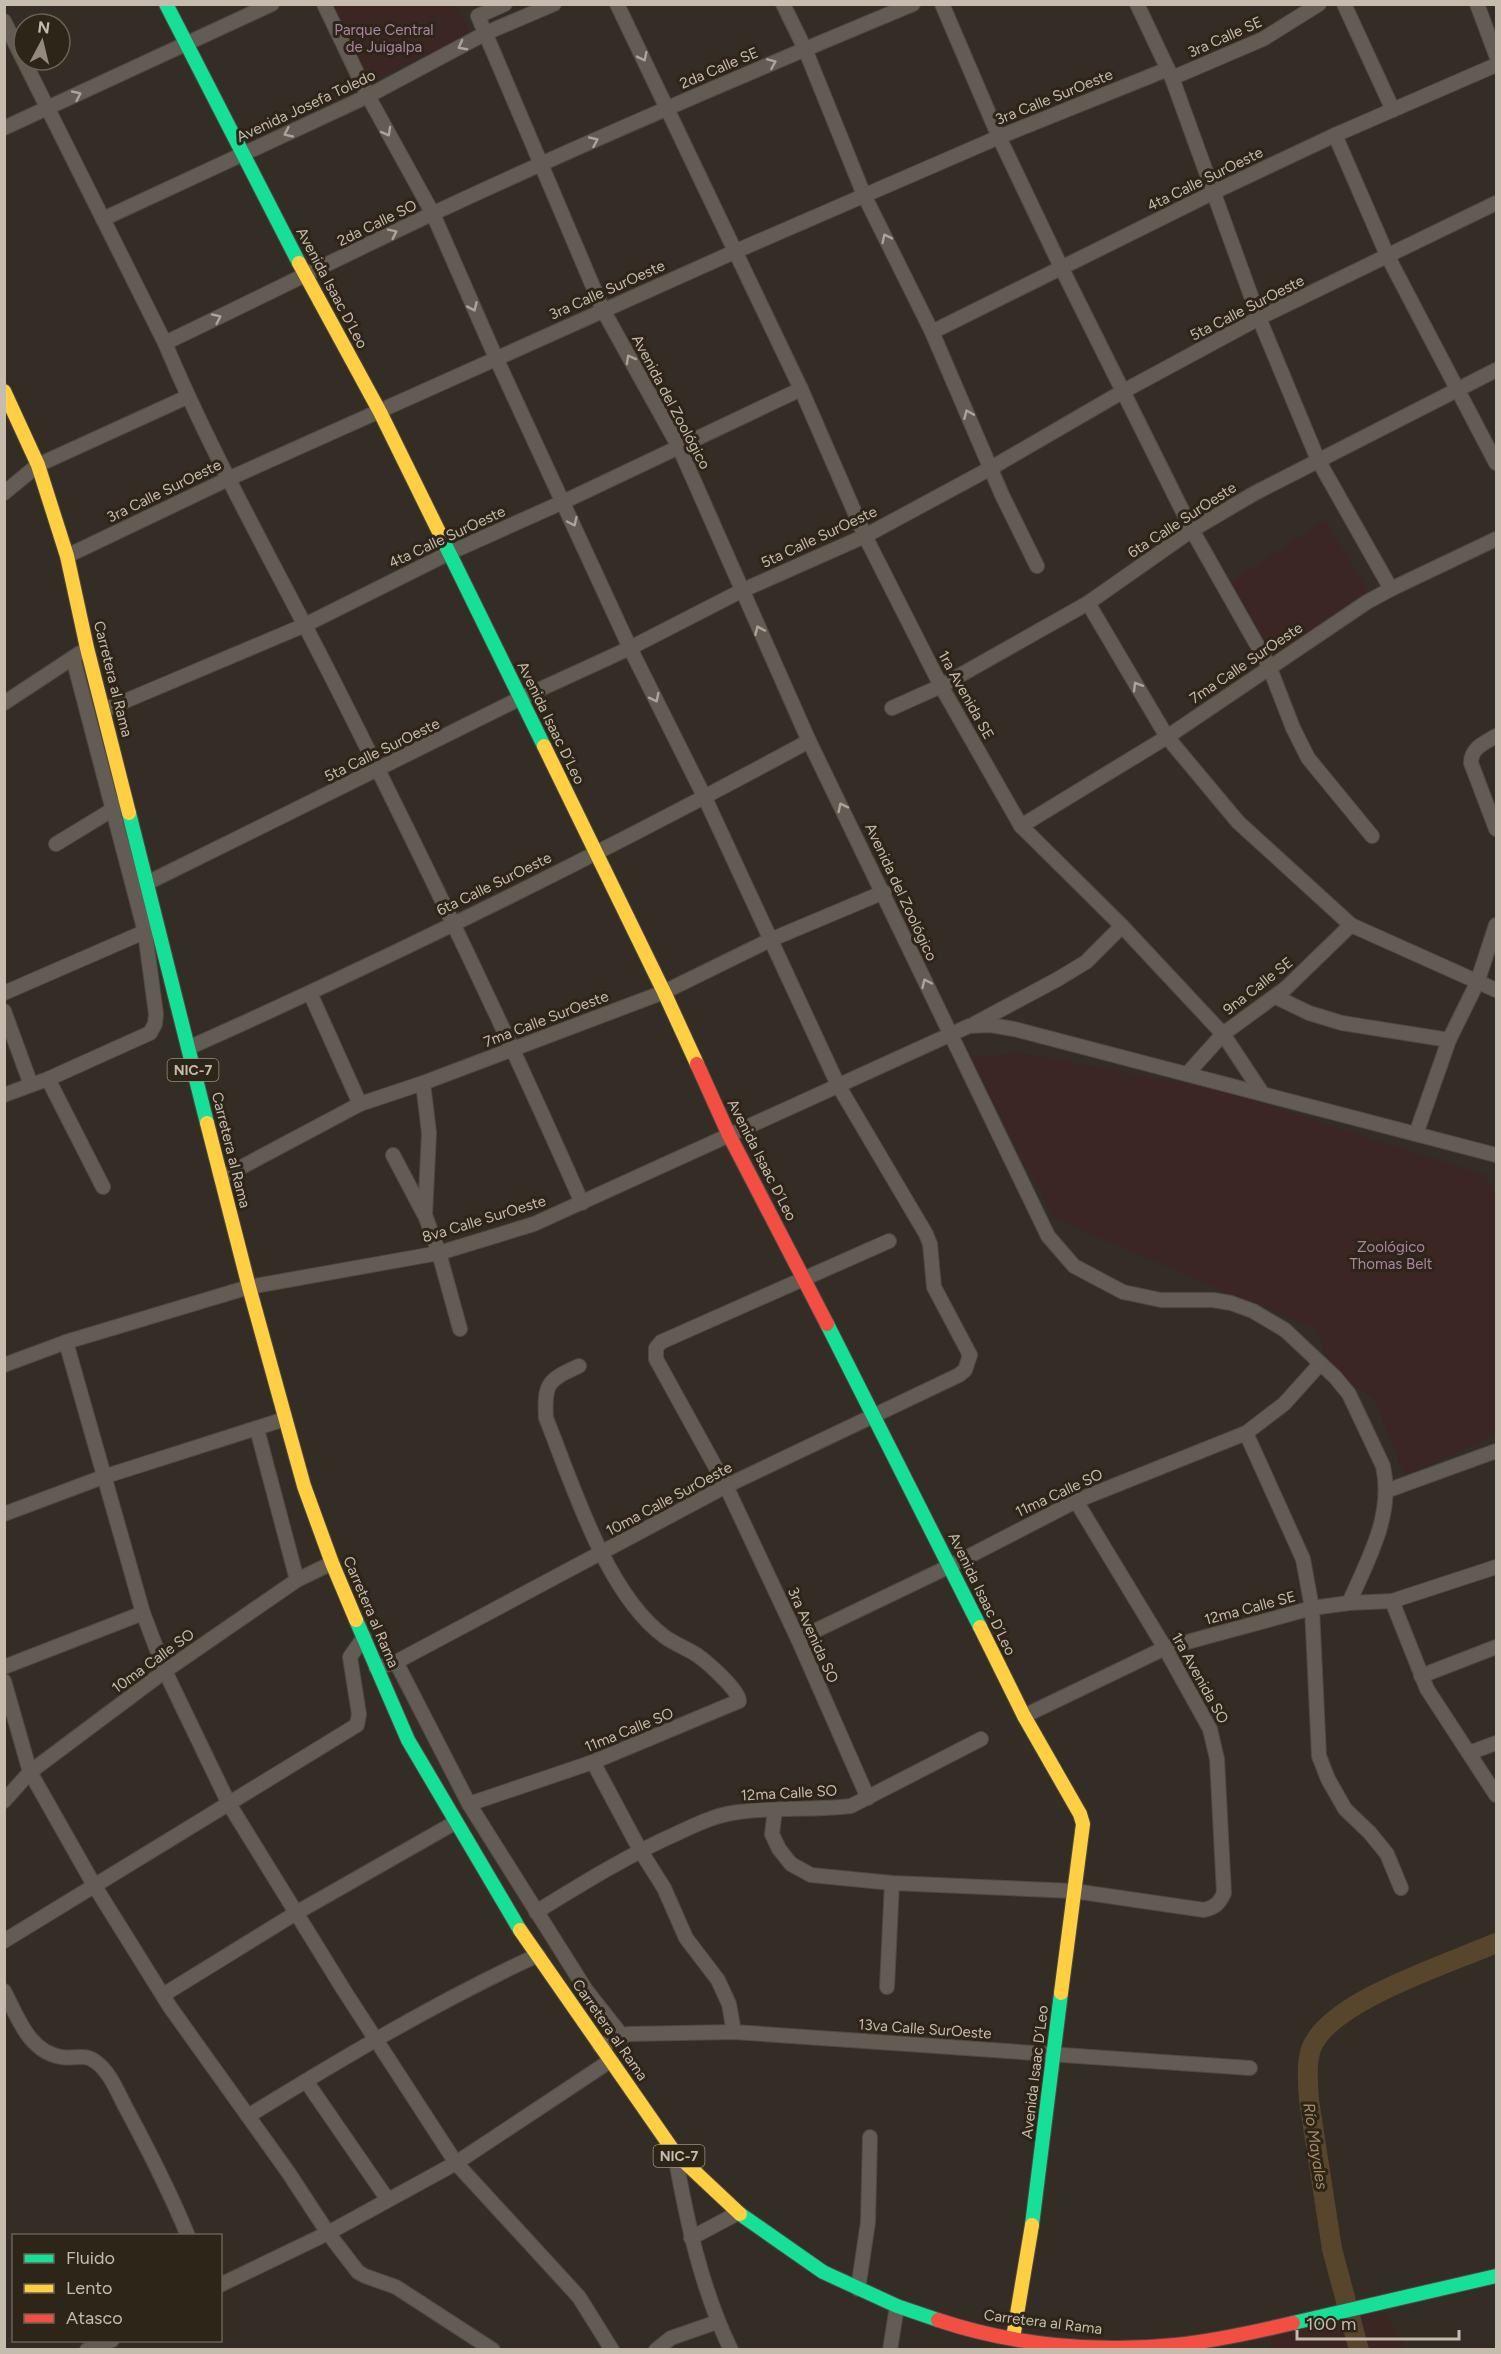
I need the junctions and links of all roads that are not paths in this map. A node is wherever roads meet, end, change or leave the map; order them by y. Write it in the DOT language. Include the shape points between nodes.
graph roads {
  1 [pos="166,4"];
  2 [pos="272,4"];
  3 [pos="324,4"];
  4 [pos="505,4"];
  5 [pos="554,4"];
  6 [pos="617,4"];
  7 [pos="783,4"];
  8 [pos="913,4"];
  9 [pos="942,4"];
  10 [pos="1137,4"];
  11 [pos="1319,4"];
  12 [pos="1344,4"];
  13 [pos="1478,4"];
  14 [pos="476,10"];
  15 [pos="4,21"];
  16 [pos="486,33"];
  17 [pos="185,44"];
  18 [pos="806,49"];
  19 [pos="1497,55"];
  20 [pos="1497,65"];
  21 [pos="1170,73"];
  22 [pos="368,96"];
  23 [pos="668,108"];
  24 [pos="48,109"];
  25 [pos="1393,110"];
  26 [pos="4,128"];
  27 [pos="1335,135"];
  28 [pos="999,137"];
  29 [pos="242,155"];
  30 [pos="540,165"];
  31 [pos="1214,192"];
  32 [pos="864,195"];
  33 [pos="1497,203"];
  34 [pos="433,214"];
  35 [pos="103,219"];
  36 [pos="734,252"];
  37 [pos="1389,257"];
  38 [pos="1062,269"];
  39 [pos="306,276"];
  40 [pos="603,310"];
  41 [pos="1259,318"];
  42 [pos="932,332"];
  43 [pos="165,343"];
  44 [pos="496,358"];
  45 [pos="1497,370"];
  46 [pos="1458,388"];
  47 [pos="801,389"];
  48 [pos="4,391"];
  49 [pos="1122,392"];
  50 [pos="187,397"];
  51 [pos="380,412"];
  52 [pos="679,447"];
  53 [pos="1318,460"];
  54 [pos="1497,463"];
  55 [pos="38,465"];
  56 [pos="991,468"];
  57 [pos="228,479"];
  58 [pos="4,493"];
  59 [pos="563,502"];
  60 [pos="1192,530"];
  61 [pos="865,536"];
  62 [pos="1497,539"];
  63 [pos="449,553"];
  64 [pos="67,556"];
  65 [pos="1037,566"];
  66 [pos="1390,589"];
  67 [pos="741,591"];
  68 [pos="1088,603"];
  69 [pos="305,625"];
  70 [pos="87,648"];
  71 [pos="630,648"];
  72 [pos="73,657"];
  73 [pos="1269,666"];
  74 [pos="941,686"];
  75 [pos="521,698"];
  76 [pos="4,703"];
  77 [pos="892,708"];
  78 [pos="104,710"];
  79 [pos="1497,736"];
  80 [pos="1167,737"];
  81 [pos="810,741"];
  82 [pos="379,770"];
  83 [pos="705,798"];
  84 [pos="126,800"];
  85 [pos="112,809"];
  86 [pos="1021,826"];
  87 [pos="1497,829"];
  88 [pos="1372,836"];
  89 [pos="56,844"];
  90 [pos="595,853"];
  91 [pos="147,883"];
  92 [pos="884,892"];
  93 [pos="454,922"];
  94 [pos="1351,925"];
  95 [pos="1497,925"];
  96 [pos="1122,926"];
  97 [pos="151,928"];
  98 [pos="770,940"];
  99 [pos="1477,983"];
  100 [pos="1497,990"];
  101 [pos="664,992"];
  102 [pos="4,993"];
  103 [pos="310,993"];
  104 [pos="1276,997"];
  105 [pos="4,1011"];
  106 [pos="969,1026"];
  107 [pos="1223,1034"];
  108 [pos="950,1036"];
  109 [pos="1449,1041"];
  110 [pos="188,1048"];
  111 [pos="514,1048"];
  112 [pos="1187,1074"];
  113 [pos="48,1079"];
  114 [pos="423,1083"];
  115 [pos="31,1085"];
  116 [pos="838,1085"];
  117 [pos="1262,1093"];
  118 [pos="4,1095"];
  119 [pos="360,1104"];
  120 [pos="1416,1134"];
  121 [pos="729,1135"];
  122 [pos="393,1155"];
  123 [pos="1497,1155"];
  124 [pos="221,1178"];
  125 [pos="103,1187"];
  126 [pos="582,1203"];
  127 [pos="425,1215"];
  128 [pos="889,1241"];
  129 [pos="439,1253"];
  130 [pos="803,1277"];
  131 [pos="249,1287"];
  132 [pos="460,1329"];
  133 [pos="66,1342"];
  134 [pos="1320,1364"];
  135 [pos="4,1365"];
  136 [pos="579,1366"];
  137 [pos="875,1416"];
  138 [pos="285,1419"];
  139 [pos="257,1429"];
  140 [pos="1246,1433"];
  141 [pos="1497,1451"];
  142 [pos="103,1478"];
  143 [pos="726,1486"];
  144 [pos="1386,1491"];
  145 [pos="1076,1501"];
  146 [pos="4,1514"];
  147 [pos="601,1553"];
  148 [pos="332,1563"];
  149 [pos="950,1566"];
  150 [pos="1497,1567"];
  151 [pos="297,1580"];
  152 [pos="1392,1601"];
  153 [pos="1349,1603"];
  154 [pos="1312,1608"];
  155 [pos="143,1613"];
  156 [pos="364,1637"];
  157 [pos="798,1639"];
  158 [pos="1497,1647"];
  159 [pos="1165,1648"];
  160 [pos="396,1662"];
  161 [pos="4,1667"];
  162 [pos="376,1668"];
  163 [pos="165,1671"];
  164 [pos="1421,1676"];
  165 [pos="4,1681"];
  166 [pos="1024,1716"];
  167 [pos="981,1739"];
  168 [pos="1497,1743"];
  169 [pos="1469,1753"];
  170 [pos="594,1762"];
  171 [pos="30,1772"];
  172 [pos="1497,1795"];
  173 [pos="868,1798"];
  174 [pos="4,1801"];
  175 [pos="229,1804"];
  176 [pos="469,1804"];
  177 [pos="775,1810"];
  178 [pos="456,1822"];
  179 [pos="640,1850"];
  180 [pos="892,1883"];
  181 [pos="94,1885"];
  182 [pos="1401,1888"];
  183 [pos="1074,1891"];
  184 [pos="536,1912"];
  185 [pos="296,1913"];
  186 [pos="4,1941"];
  187 [pos="538,1955"];
  188 [pos="887,1986"];
  189 [pos="4,1990"];
  190 [pos="163,1995"];
  191 [pos="734,2032"];
  192 [pos="623,2037"];
  193 [pos="375,2039"];
  194 [pos="600,2046"];
  195 [pos="1053,2054"];
  196 [pos="610,2061"];
  197 [pos="1250,2068"];
  198 [pos="306,2081"];
  199 [pos="248,2116"];
  200 [pos="870,2137"];
  201 [pos="675,2152"];
  202 [pos="456,2163"];
  203 [pos="388,2200"];
  204 [pos="738,2213"];
  205 [pos="328,2233"];
  206 [pos="188,2234"];
  207 [pos="691,2238"];
  208 [pos="1497,2276"];
  209 [pos="222,2284"];
  210 [pos="858,2289"];
  211 [pos="897,2306"];
  212 [pos="717,2322"];
  213 [pos="1013,2338"];
  214 [pos="106,2342"];
  215 [pos="87,2349"];
  216 [pos="493,2349"];
  217 [pos="612,2349"];
  218 [pos="656,2349"];
  219 [pos="731,2349"];
  220 [pos="890,2349"];
  1 -- 17 [label="main road, Avenida Isaac D´Leo"];
  2 -- 17 [label="street"];
  3 -- 22 [label="street"];
  4 -- 14 [label="street"];
  5 -- 16 [label="street, Avenida Josefa Toledo"];
  6 -- 23 [label="street, 1ra Avenida SE, one-way"];
  7 -- 18 [label="street"];
  8 -- 18 [label="street, 2da Calle SE"];
  9 -- 28 [label="street"];
  10 -- 21 [label="street"];
  11 -- 21 [label="street, 3ra Calle SE" via="1263,39"];
  12 -- 25 [label="street"];
  13 -- 19 [label="street"];
  14 -- 16 [label="street, Avenida del Zoológico"];
  15 -- 24 [label="street"];
  16 -- 22 [label="street, Avenida Josefa Toledo, one-way"];
  16 -- 30 [label="street, Avenida del Zoológico"];
  24 -- 17 [label="street, one-way"];
  17 -- 29 [label="main road, Avenida Isaac D´Leo"];
  23 -- 18 [label="street, 2da Calle SE, one-way"];
  18 -- 32 [label="street"];
  20 -- 25 [label="street, 4ta Calle SurOeste"];
  21 -- 28 [label="street, 3ra Calle SurOeste"];
  21 -- 31 [label="street"];
  22 -- 29 [label="street, Avenida Josefa Toledo, one-way"];
  22 -- 34 [label="street, one-way"];
  30 -- 23 [label="street, 2da Calle SE, one-way"];
  23 -- 36 [label="street, 1ra Avenida SE"];
  24 -- 26 [label="street"];
  24 -- 35 [label="street"];
  25 -- 27 [label="street, 4ta Calle SurOeste"];
  27 -- 31 [label="street, 4ta Calle SurOeste"];
  27 -- 37 [label="street"];
  28 -- 32 [label="street, 3ra Calle SurOeste"];
  28 -- 38 [label="street"];
  29 -- 35 [label="street, Avenida Josefa Toledo"];
  29 -- 39 [label="main road, Avenida Isaac D´Leo"];
  30 -- 34 [label="street, 2da Calle SO"];
  30 -- 40 [label="street, Avenida del Zoológico"];
  31 -- 38 [label="street, 4ta Calle SurOeste"];
  31 -- 41 [label="street"];
  32 -- 36 [label="street, 3ra Calle SurOeste"];
  42 -- 32 [label="street, one-way"];
  33 -- 37 [label="street, 5ta Calle SurOeste"];
  39 -- 34 [label="street, 2da Calle SO, one-way"];
  34 -- 44 [label="street, one-way"];
  35 -- 43 [label="street"];
  36 -- 40 [label="street, 3ra Calle SurOeste"];
  36 -- 47 [label="street, 1ra Avenida SE"];
  37 -- 41 [label="street, 5ta Calle SurOeste"];
  37 -- 46 [label="street"];
  38 -- 42 [label="street, 4ta Calle SurOeste"];
  38 -- 49 [label="street"];
  43 -- 39 [label="street, 2da Calle SO, one-way"];
  39 -- 51 [label="main road, Avenida Isaac D´Leo"];
  40 -- 44 [label="street, 3ra Calle SurOeste"];
  52 -- 40 [label="street, Avenida del Zoológico, one-way"];
  41 -- 49 [label="street, 5ta Calle SurOeste"];
  41 -- 53 [label="street"];
  56 -- 42 [label="street, one-way"];
  43 -- 50 [label="street"];
  44 -- 51 [label="street, 3ra Calle SurOeste"];
  44 -- 59 [label="street"];
  45 -- 46 [label="street, 6ta Calle SurOeste"];
  46 -- 53 [label="street, 6ta Calle SurOeste"];
  46 -- 54 [label="street"];
  47 -- 52 [label="street, 4ta Calle SurOeste"];
  47 -- 61 [label="street, 1ra Avenida SE"];
  48 -- 55 [label="main road, Carretera al Rama / NIC-7"];
  49 -- 56 [label="street, 5ta Calle SurOeste"];
  49 -- 60 [label="street"];
  50 -- 55 [label="street"];
  50 -- 57 [label="street"];
  51 -- 57 [label="street, 3ra Calle SurOeste"];
  51 -- 63 [label="main road, Avenida Isaac D´Leo"];
  52 -- 59 [label="street, 4ta Calle SurOeste"];
  52 -- 67 [label="street, Avenida del Zoológico"];
  53 -- 60 [label="street, 6ta Calle SurOeste"];
  53 -- 66 [label="street"];
  55 -- 58 [label="street"];
  55 -- 64 [label="main road, Carretera al Rama / NIC-7"];
  56 -- 61 [label="street, 5ta Calle SurOeste"];
  56 -- 65 [label="street"];
  57 -- 64 [label="street, 3ra Calle SurOeste"];
  57 -- 69 [label="street"];
  59 -- 63 [label="street, 4ta Calle SurOeste"];
  59 -- 71 [label="street, one-way"];
  60 -- 68 [label="street, 6ta Calle SurOeste"];
  60 -- 73 [label="street"];
  61 -- 67 [label="street, 5ta Calle SurOeste"];
  61 -- 74 [label="street, 1ra Avenida SE"];
  62 -- 66 [label="street, 7ma Calle SurOeste"];
  63 -- 69 [label="street, 4ta Calle SurOeste"];
  63 -- 75 [label="main road, Avenida Isaac D´Leo"];
  64 -- 70 [label="main road, Carretera al Rama / NIC-7"];
  66 -- 73 [label="street, 7ma Calle SurOeste"];
  67 -- 71 [label="street, 5ta Calle SurOeste"];
  81 -- 67 [label="street, Avenida del Zoológico, one-way"];
  68 -- 74 [label="street, 6ta Calle SurOeste"];
  80 -- 68 [label="street, one-way"];
  69 -- 78 [label="street, 4ta Calle SurOeste"];
  69 -- 82 [label="street"];
  70 -- 72 [label="street"];
  70 -- 78 [label="main road, Carretera al Rama / NIC-7"];
  71 -- 75 [label="street, 5ta Calle SurOeste"];
  71 -- 83 [label="street, one-way"];
  72 -- 76 [label="street"];
  72 -- 85 [label="street"];
  73 -- 80 [label="street, 7ma Calle SurOeste"];
  73 -- 88 [label="street" via="1308,758"];
  74 -- 77 [label="street, 6ta Calle SurOeste"];
  74 -- 86 [label="street, 1ra Avenida SE"];
  75 -- 82 [label="street, 5ta Calle SurOeste"];
  75 -- 90 [label="main road, Avenida Isaac D´Leo"];
  78 -- 84 [label="main road, Carretera al Rama / NIC-7"];
  79 -- 87 [label="street" via="1475,749 1471,756"];
  80 -- 86 [label="street, 7ma Calle SurOeste"];
  80 -- 94 [label="street" via="1230,814"];
  81 -- 83 [label="street, 6ta Calle SurOeste"];
  92 -- 81 [label="street, Avenida del Zoológico, one-way"];
  82 -- 91 [label="street, 5ta Calle SurOeste"];
  82 -- 93 [label="street"];
  83 -- 90 [label="street, 6ta Calle SurOeste"];
  83 -- 98 [label="street"];
  84 -- 85 [label="street"];
  84 -- 91 [label="main road, Carretera al Rama / NIC-7"];
  85 -- 89 [label="street"];
  85 -- 97 [label="street"];
  86 -- 96 [label="street, 1ra Avenida SE"];
  90 -- 93 [label="street, 6ta Calle SurOeste"];
  90 -- 101 [label="main road, Avenida Isaac D´Leo"];
  91 -- 97 [label="main road, Carretera al Rama / NIC-7"];
  92 -- 98 [label="street, 7ma Calle SurOeste"];
  108 -- 92 [label="street, Avenida del Zoológico, one-way"];
  93 -- 103 [label="street, 6ta Calle SurOeste"];
  93 -- 111 [label="street"];
  94 -- 99 [label="street"];
  94 -- 104 [label="street, 9na Calle SE"];
  95 -- 99 [label="street"];
  96 -- 106 [label="street, 8va Calle SurOeste" via="1086,962"];
  96 -- 107 [label="street, 1ra Avenida SE"];
  97 -- 102 [label="street"];
  97 -- 110 [label="main road, Carretera al Rama / NIC-7"];
  97 -- 113 [label="street" via="156,1014 150,1033"];
  98 -- 101 [label="street, 7ma Calle SurOeste"];
  98 -- 116 [label="street"];
  99 -- 100 [label="street"];
  99 -- 109 [label="street"];
  101 -- 111 [label="street, 7ma Calle SurOeste"];
  101 -- 121 [label="main road, Avenida Isaac D´Leo"];
  103 -- 110 [label="street, 6ta Calle SurOeste"];
  103 -- 119 [label="street"];
  104 -- 107 [label="street, 9na Calle SE"];
  104 -- 109 [label="street" via="1342,1023"];
  105 -- 115 [label="street"];
  106 -- 108 [label="street, 8va Calle SurOeste"];
  106 -- 112 [label="street" via="1014,1029"];
  107 -- 112 [label="street, 9na Calle SE"];
  107 -- 117 [label="street, 1ra Avenida SE"];
  108 -- 116 [label="street, 8va Calle SurOeste"];
  108 -- 134 [label="street, Avenida del Zoológico" via="1047,1236 1074,1266 1123,1292 1161,1300 1213,1300 1253,1311 1285,1329"];
  109 -- 120 [label="street"];
  110 -- 124 [label="main road, Carretera al Rama / NIC-7"];
  111 -- 114 [label="street, 7ma Calle SurOeste"];
  111 -- 126 [label="street"];
  112 -- 117 [label="street"];
  113 -- 115 [label="street"];
  113 -- 125 [label="street"];
  114 -- 119 [label="street, 7ma Calle SurOeste"];
  114 -- 127 [label="street" via="429,1133"];
  115 -- 118 [label="street"];
  116 -- 121 [label="street, 8va Calle SurOeste"];
  116 -- 137 [label="street, 10ma Calle SurOeste" via="926,1234 932,1253 934,1287 970,1355 965,1370 958,1376"];
  117 -- 120 [label="street"];
  119 -- 124 [label="street, 7ma Calle SurOeste"];
  120 -- 123 [label="street"];
  121 -- 126 [label="street, 8va Calle SurOeste"];
  121 -- 130 [label="main road, Avenida Isaac D´Leo"];
  122 -- 127 [label="street"];
  124 -- 131 [label="main road, Carretera al Rama / NIC-7"];
  126 -- 129 [label="street, 8va Calle SurOeste" via="534,1224"];
  127 -- 129 [label="street"];
  128 -- 130 [label="street"];
  129 -- 131 [label="street, 8va Calle SurOeste"];
  129 -- 132 [label="street"];
  130 -- 137 [label="main road, Avenida Isaac D´Leo"];
  130 -- 143 [label="street, 3ra Avenida SO" via="661,1342 656,1348 656,1359"];
  131 -- 133 [label="street, 8va Calle SurOeste"];
  131 -- 138 [label="main road, Carretera al Rama / NIC-7"];
  133 -- 135 [label="street, 8va Calle SurOeste"];
  133 -- 142 [label="street"];
  134 -- 140 [label="street, 11ma Calle SO" via="1284,1404"];
  134 -- 144 [label="street, Avenida del Zoológico" via="1355,1404 1383,1466"];
  136 -- 147 [label="street" via="556,1376 549,1386 546,1418"];
  137 -- 143 [label="street, 10ma Calle SurOeste"];
  137 -- 149 [label="main road, Avenida Isaac D´Leo"];
  138 -- 139 [label="street"];
  138 -- 148 [label="main road, Carretera al Rama / NIC-7"];
  139 -- 142 [label="street"];
  139 -- 151 [label="street"];
  140 -- 145 [label="street, 11ma Calle SO"];
  140 -- 154 [label="street" via="1303,1559"];
  141 -- 144 [label="street"];
  142 -- 146 [label="street"];
  142 -- 155 [label="street"];
  143 -- 147 [label="street, 10ma Calle SurOeste"];
  143 -- 157 [label="street, 3ra Avenida SO"];
  144 -- 153 [label="street, Avenida del Zoológico" via="1381,1526"];
  145 -- 149 [label="street, 11ma Calle SO"];
  145 -- 159 [label="street, 1ra Avenida SO"];
  147 -- 160 [label="street, 10ma Calle SurOeste"];
  147 -- 170 [label="street, 11ma Calle SO" via="643,1617 668,1639 700,1657 739,1698 737,1703"];
  148 -- 151 [label="street, 10ma Calle SO"];
  148 -- 156 [label="main road, Carretera al Rama / NIC-7"];
  149 -- 157 [label="street, 11ma Calle SO"];
  149 -- 166 [label="main road, Avenida Isaac D´Leo"];
  150 -- 152 [label="street, 12ma Calle SE"];
  151 -- 163 [label="street, 10ma Calle SO"];
  152 -- 153 [label="street, 12ma Calle SE"];
  152 -- 164 [label="street"];
  153 -- 154 [label="street, 12ma Calle SE"];
  154 -- 159 [label="street, 12ma Calle SE"];
  154 -- 182 [label="street" via="1319,1756 1345,1809 1387,1854"];
  155 -- 161 [label="street"];
  155 -- 163 [label="street"];
  156 -- 162 [label="main road, Carretera al Rama / NIC-7"];
  156 -- 175 [label="street" via="350,1657 359,1714 357,1725"];
  157 -- 173 [label="street, 3ra Avenida SO"];
  158 -- 164 [label="street"];
  159 -- 166 [label="street, 12ma Calle SE"];
  159 -- 183 [label="street, 1ra Avenida SO" via="1214,1741 1224,1893 1215,1907 1204,1910"];
  160 -- 162 [label="street, 10ma Calle SurOeste"];
  160 -- 176 [label="street"];
  162 -- 178 [label="main road, Carretera al Rama / NIC-7" via="408,1740"];
  163 -- 171 [label="street, 10ma Calle SO"];
  163 -- 175 [label="street"];
  164 -- 169 [label="street"];
  165 -- 171 [label="street"];
  166 -- 183 [label="main road, Avenida Isaac D´Leo" via="1083,1824"];
  167 -- 173 [label="street, 12ma Calle SO"];
  168 -- 169 [label="street"];
  169 -- 172 [label="street"];
  170 -- 176 [label="street, 11ma Calle SO"];
  170 -- 179 [label="street"];
  171 -- 174 [label="street, 10ma Calle SO"];
  171 -- 181 [label="street"];
  173 -- 177 [label="street, 12ma Calle SO" via="851,1806"];
  175 -- 181 [label="street"];
  175 -- 185 [label="street"];
  176 -- 184 [label="street"];
  177 -- 179 [label="street, 12ma Calle SO" via="720,1816"];
  177 -- 180 [label="street" via="772,1834 791,1864 811,1875"];
  178 -- 185 [label="street"];
  178 -- 187 [label="main road, Carretera al Rama / NIC-7"];
  179 -- 184 [label="street, 12ma Calle SO"];
  179 -- 191 [label="street" via="664,1887 686,1938 718,1980 729,2004"];
  180 -- 183 [label="street"];
  180 -- 188 [label="street"];
  181 -- 186 [label="street"];
  181 -- 190 [label="street"];
  183 -- 195 [label="main road, Avenida Isaac D´Leo"];
  184 -- 192 [label="street" via="586,1990"];
  185 -- 190 [label="street"];
  185 -- 193 [label="street"];
  187 -- 193 [label="street" via="471,1986"];
  187 -- 194 [label="main road, Carretera al Rama / NIC-7"];
  189 -- 206 [label="street" via="28,2037 44,2052 82,2056 96,2062 109,2076"];
  190 -- 199 [label="street"];
  191 -- 192 [label="street, 13va Calle SurOeste"];
  191 -- 195 [label="street, 13va Calle SurOeste"];
  192 -- 194 [label="street, 13va Calle SurOeste"];
  193 -- 198 [label="street"];
  193 -- 202 [label="street"];
  194 -- 196 [label="main road, Carretera al Rama / NIC-7"];
  195 -- 197 [label="street, 13va Calle SurOeste"];
  195 -- 213 [label="main road, Avenida Isaac D´Leo"];
  196 -- 201 [label="main road, Carretera al Rama / NIC-7"];
  196 -- 202 [label="street"];
  198 -- 199 [label="street"];
  198 -- 203 [label="street"];
  199 -- 205 [label="street"];
  200 -- 210 [label="street" via="868,2222"];
  201 -- 204 [label="main road, Carretera al Rama / NIC-7"];
  201 -- 207 [label="street"];
  202 -- 203 [label="street"];
  202 -- 217 [label="street" via="579,2297"];
  203 -- 205 [label="street"];
  204 -- 207 [label="street"];
  204 -- 210 [label="main road, Carretera al Rama / NIC-7" via="823,2272"];
  205 -- 209 [label="street"];
  205 -- 216 [label="street" via="358,2272 396,2287"];
  207 -- 212 [label="street"];
  208 -- 213 [label="main road, Carretera al Rama / NIC-7" via="1273,2328 1176,2346 1122,2348"];
  210 -- 211 [label="main road, Carretera al Rama / NIC-7"];
  211 -- 213 [label="main road, Carretera al Rama / NIC-7" via="965,2329"];
  211 -- 220 [label="street"];
  212 -- 218 [label="street" via="671,2338"];
  212 -- 219 [label="street"];
  214 -- 215 [label="street"];
}
